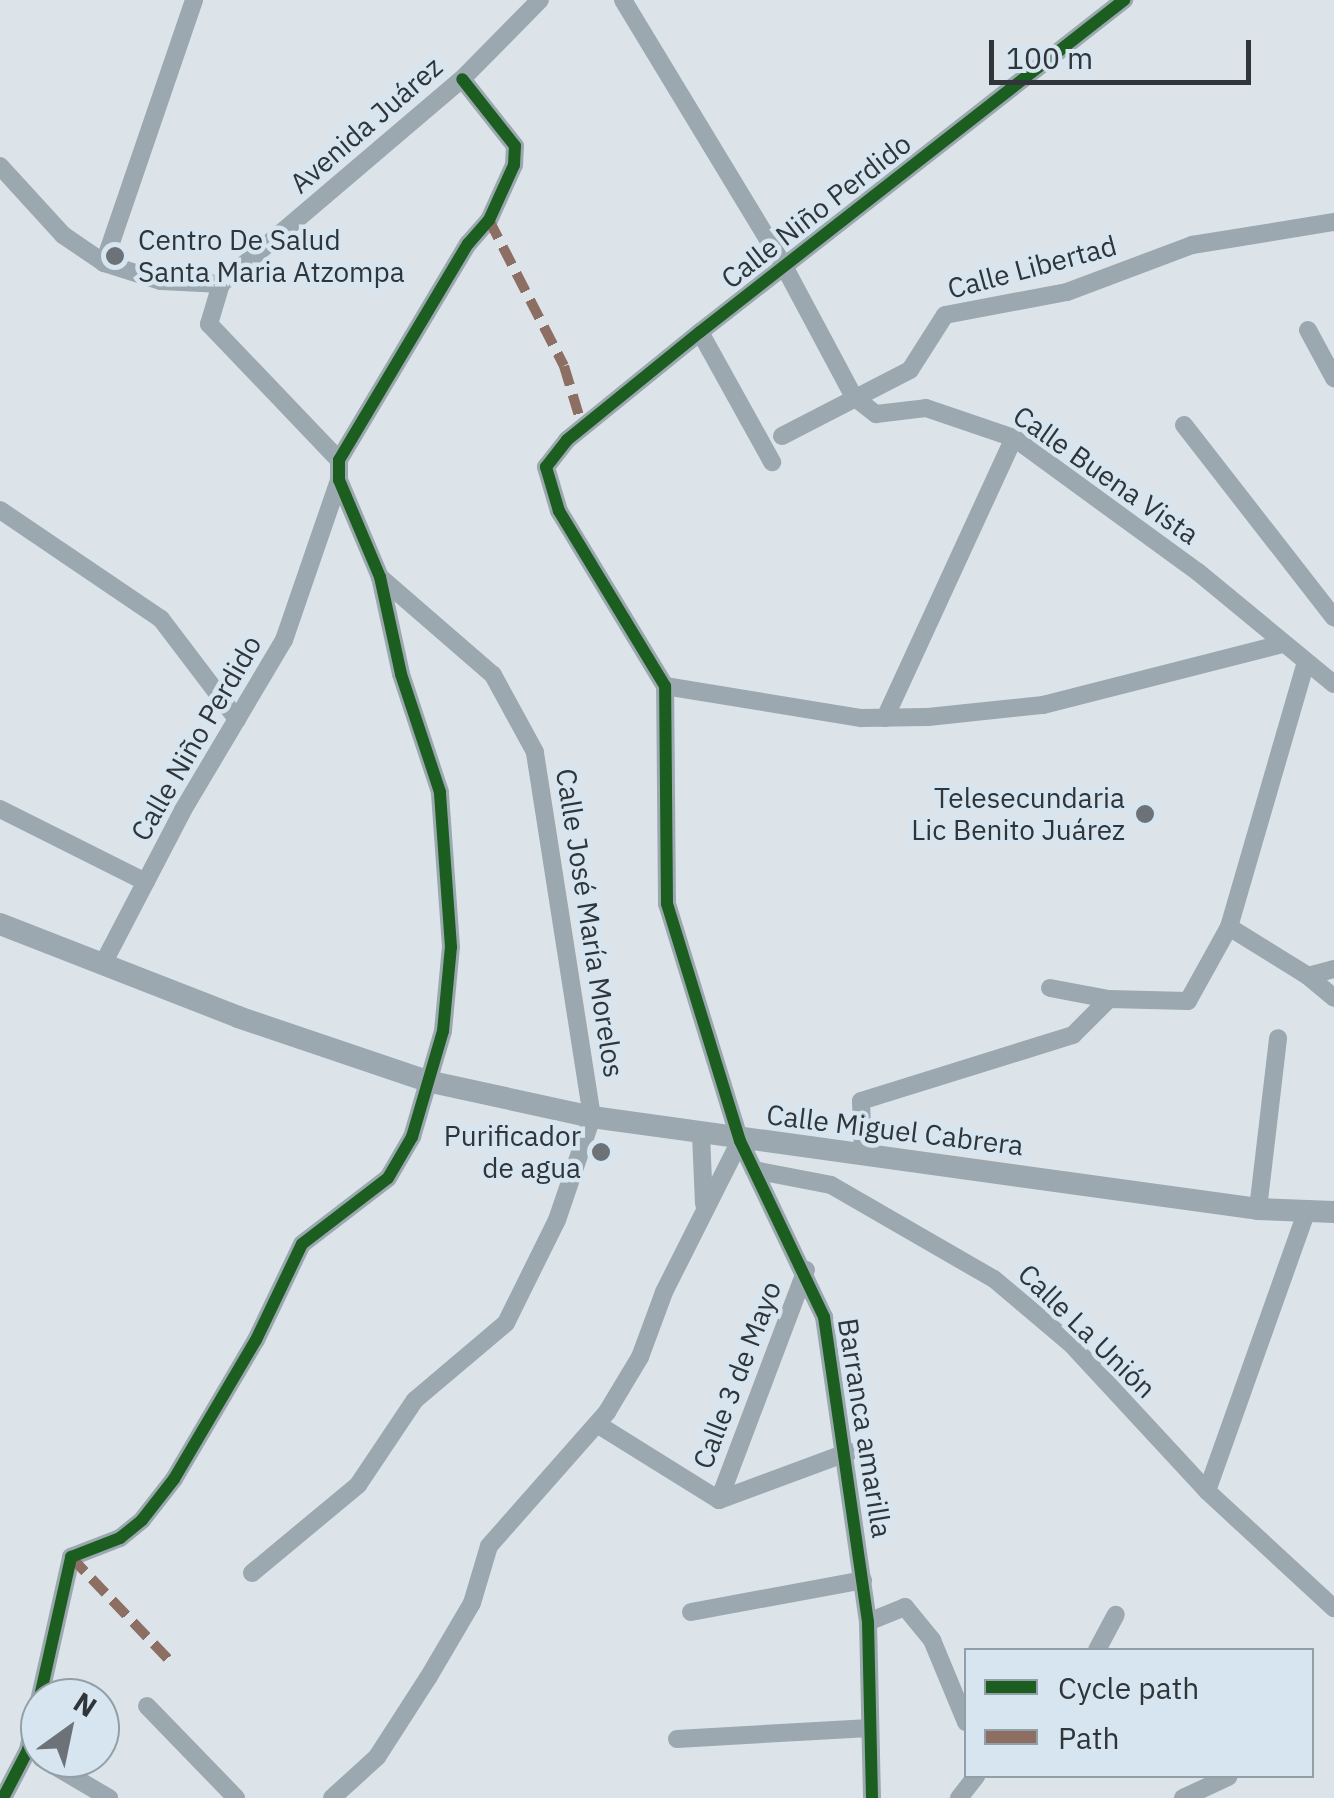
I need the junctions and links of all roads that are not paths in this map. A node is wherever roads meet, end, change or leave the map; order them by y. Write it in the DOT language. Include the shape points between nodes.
graph roads {
  1 [pos="194,0"];
  2 [pos="540,0"];
  3 [pos="623,0"];
  4 [pos="1124,0"];
  5 [pos="462,79"];
  6 [pos="0,166"];
  7 [pos="1334,222"];
  8 [pos="104,263"];
  9 [pos="786,268"];
  10 [pos="221,284"];
  11 [pos="1308,330"];
  12 [pos="700,332"];
  13 [pos="1334,378"];
  14 [pos="854,396"];
  15 [pos="1184,425"];
  16 [pos="782,436"];
  17 [pos="1014,438"];
  18 [pos="339,460"];
  19 [pos="772,462"];
  20 [pos="338,480"];
  21 [pos="0,510"];
  22 [pos="380,576"];
  23 [pos="1334,618"];
  24 [pos="1282,644"];
  25 [pos="1305,666"];
  26 [pos="1334,684"];
  27 [pos="664,686"];
  28 [pos="885,718"];
  29 [pos="237,719"];
  30 [pos="0,810"];
  31 [pos="146,882"];
  32 [pos="0,924"];
  33 [pos="1229,927"];
  34 [pos="105,960"];
  35 [pos="1334,969"];
  36 [pos="1308,976"];
  37 [pos="1050,988"];
  38 [pos="1334,998"];
  39 [pos="1109,1000"];
  40 [pos="1278,1038"];
  41 [pos="426,1081"];
  42 [pos="592,1117"];
  43 [pos="701,1135"];
  44 [pos="740,1141"];
  45 [pos="863,1154"];
  46 [pos="754,1170"];
  47 [pos="704,1209"];
  48 [pos="1258,1209"];
  49 [pos="1307,1210"];
  50 [pos="1334,1212"];
  51 [pos="806,1270"];
  52 [pos="596,1424"];
  53 [pos="848,1452"];
  54 [pos="1208,1491"];
  55 [pos="719,1500"];
  56 [pos="252,1573"];
  57 [pos="862,1580"];
  58 [pos="1334,1608"];
  59 [pos="692,1612"];
  60 [pos="1116,1615"];
  61 [pos="868,1622"];
  62 [pos="1098,1648"];
  63 [pos="50,1678"];
  64 [pos="147,1706"];
  65 [pos="964,1717"];
  66 [pos="870,1728"];
  67 [pos="677,1738"];
  68 [pos="20,1776"];
  69 [pos="75,1778"];
  70 [pos="974,1778"];
  71 [pos="1226,1778"];
  72 [pos="3,1798"];
  73 [pos="109,1798"];
  74 [pos="236,1798"];
  75 [pos="332,1798"];
  76 [pos="872,1798"];
  77 [pos="958,1798"];
  78 [pos="1183,1798"];
  1 -- 8 [label="street"];
  2 -- 5 [label="street, Avenida Juárez"];
  3 -- 9 [label="street"];
  4 -- 9 [label="street, Calle Niño Perdido"];
  5 -- 10 [label="street, Avenida Juárez"];
  5 -- 18 [label="street" via="515,146 514,166 489,220 468,244"];
  6 -- 8 [label="street" via="63,235"];
  7 -- 14 [label="street, Calle Libertad" via="1192,245 1068,292 945,315 910,370"];
  8 -- 10 [label="street" via="161,281"];
  9 -- 12 [label="street, Calle Niño Perdido"];
  9 -- 14 [label="street"];
  10 -- 18 [label="street" via="209,324"];
  11 -- 13 [label="street"];
  12 -- 19 [label="street"];
  12 -- 27 [label="street, Calle Niño Perdido" via="567,440 546,467 559,511"];
  14 -- 16 [label="street, Calle Libertad"];
  14 -- 17 [label="street, Calle Buena Vista" via="876,414 926,408"];
  15 -- 23 [label="street"];
  17 -- 24 [label="street, Calle Buena Vista" via="1198,572"];
  17 -- 28 [label="street"];
  18 -- 20 [label="street"];
  20 -- 22 [label="street"];
  20 -- 29 [label="street, Calle Niño Perdido" via="284,640"];
  21 -- 29 [label="street" via="161,619"];
  22 -- 41 [label="street" via="400,674 440,792 450,854 443,1031"];
  22 -- 42 [label="street, Calle José María Morelos" via="493,674 535,752"];
  24 -- 25 [label="street, Calle Buena Vista"];
  24 -- 28 [label="street" via="1042,705"];
  25 -- 26 [label="street, Calle Buena Vista"];
  25 -- 33 [label="street"];
  27 -- 28 [label="street"];
  27 -- 44 [label="street, Barranca amarilla" via="667,904"];
  29 -- 31 [label="street, Calle Niño Perdido"];
  30 -- 31 [label="street"];
  31 -- 34 [label="street, Calle Niño Perdido"];
  32 -- 34 [label="street, Calle Miguel Cabrera"];
  33 -- 36 [label="street"];
  33 -- 39 [label="street" via="1188,1001"];
  34 -- 41 [label="street, Calle Miguel Cabrera" via="238,1017"];
  35 -- 36 [label="street"];
  36 -- 38 [label="street"];
  37 -- 39 [label="street"];
  39 -- 45 [label="street" via="1073,1035 861,1101"];
  40 -- 48 [label="street"];
  41 -- 42 [label="street, Calle Miguel Cabrera"];
  41 -- 63 [label="street" via="412,1137 388,1178 302,1244 256,1340 174,1479 120,1538 71,1557"];
  42 -- 43 [label="street, Calle Miguel Cabrera"];
  42 -- 56 [label="street, Calle José María Morelos" via="557,1220 506,1323 415,1400 358,1486"];
  43 -- 44 [label="street, Calle Miguel Cabrera"];
  43 -- 47 [label="street"];
  44 -- 45 [label="street, Calle Miguel Cabrera"];
  44 -- 46 [label="street, Barranca amarilla"];
  44 -- 47 [label="street"];
  45 -- 48 [label="street, Calle Miguel Cabrera"];
  46 -- 51 [label="street, Barranca amarilla"];
  46 -- 54 [label="street, Calle La Unión" via="831,1186 994,1280 1070,1344"];
  47 -- 52 [label="street" via="640,1357"];
  48 -- 49 [label="street, Calle Miguel Cabrera"];
  49 -- 50 [label="street, Calle Miguel Cabrera"];
  49 -- 54 [label="street"];
  51 -- 53 [label="street, Barranca amarilla" via="824,1317"];
  51 -- 55 [label="street, Calle 3 de Mayo"];
  52 -- 55 [label="street"];
  52 -- 75 [label="street" via="489,1546 472,1603 428,1678 377,1756"];
  53 -- 55 [label="street"];
  53 -- 57 [label="street, Barranca amarilla"];
  54 -- 58 [label="street, Calle La Unión"];
  57 -- 59 [label="street"];
  57 -- 61 [label="street, Barranca amarilla"];
  60 -- 62 [label="street"];
  61 -- 65 [label="street" via="905,1607 932,1640"];
  61 -- 66 [label="street, Barranca amarilla"];
  64 -- 74 [label="street"];
  66 -- 67 [label="street"];
  66 -- 76 [label="street, Barranca amarilla"];
  68 -- 72 [label="street"];
  69 -- 73 [label="street"];
  70 -- 77 [label="street"];
  71 -- 78 [label="street"];
}
